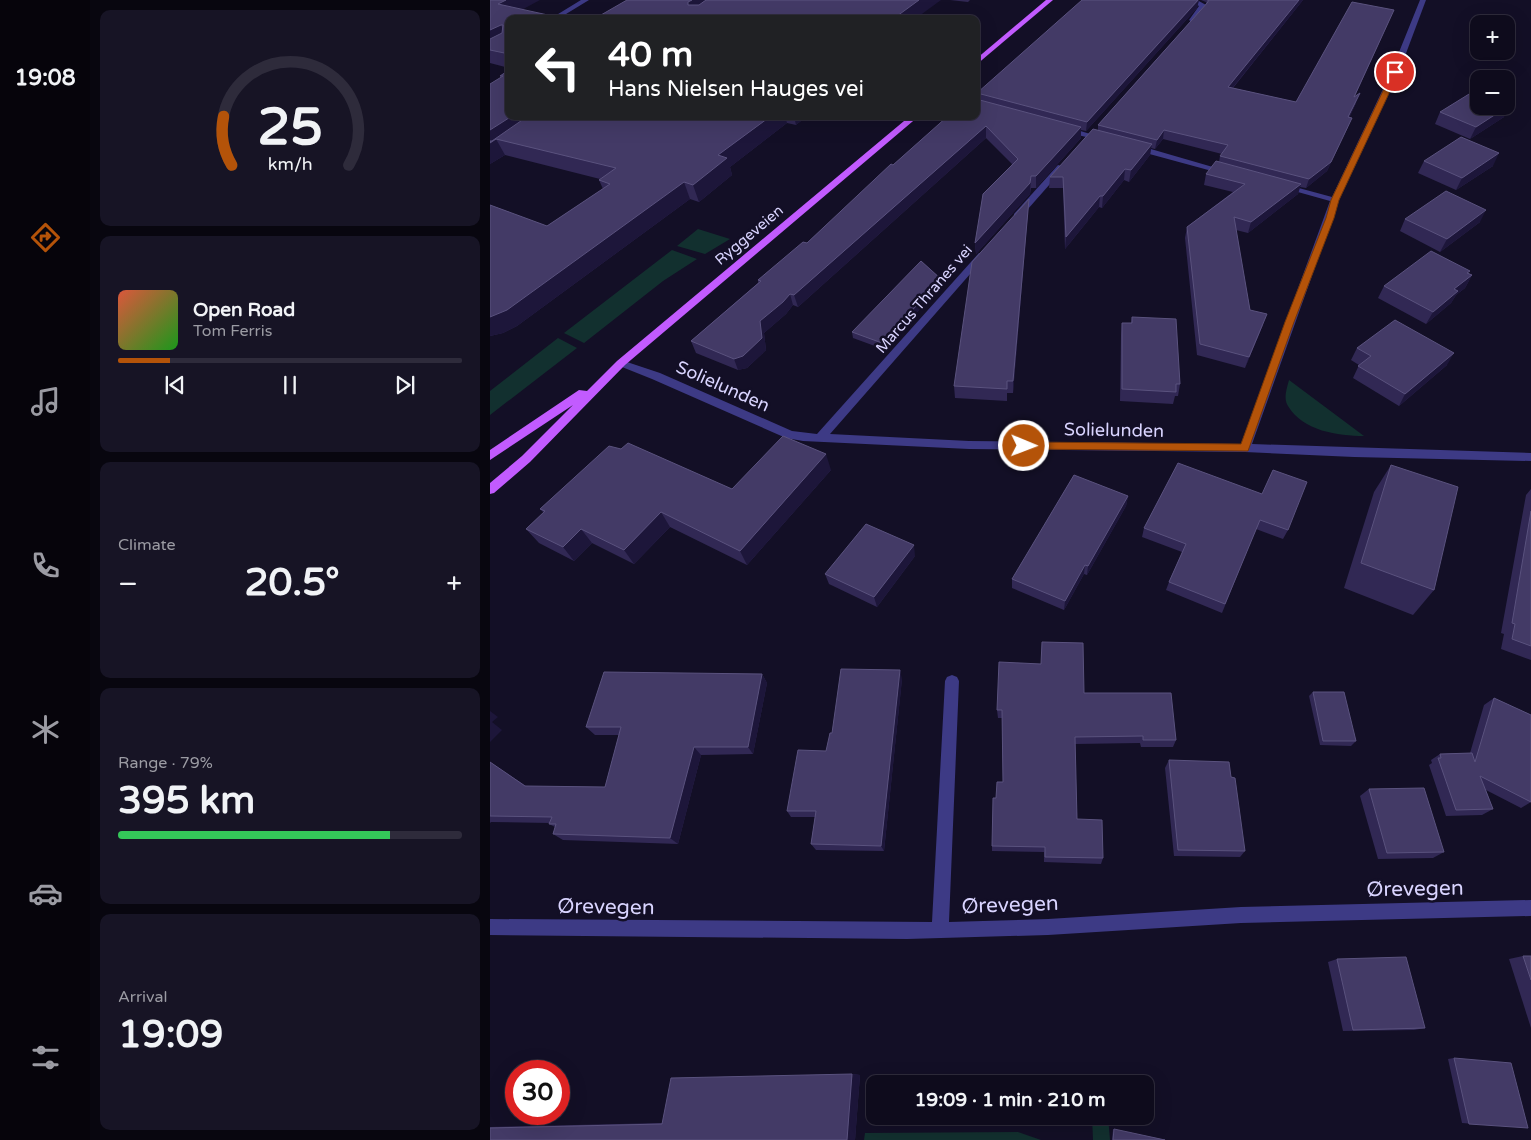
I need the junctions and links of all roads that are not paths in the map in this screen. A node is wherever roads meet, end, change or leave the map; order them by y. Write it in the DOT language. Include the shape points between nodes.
graph roads {
  1 [pos="586,0"];
  2 [pos="1050,0"];
  3 [pos="1192,0"];
  4 [pos="1423,0"];
  5 [pos="560,15"];
  6 [pos="1190,23"];
  7 [pos="980,60"];
  8 [pos="910,120"];
  9 [pos="1052,126"];
  10 [pos="1116,143"];
  11 [pos="1125,145"];
  12 [pos="1071,156"];
  13 [pos="1234,174"];
  14 [pos="1280,186"];
  15 [pos="1335,200"];
  16 [pos="1008,226"];
  17 [pos="990,247"];
  18 [pos="621,364"];
  19 [pos="604,379"];
  20 [pos="820,438"];
  21 [pos="1245,448"];
  22 [pos="490,456"];
  23 [pos="1531,457"];
  24 [pos="490,490"];
  25 [pos="952,681"];
  26 [pos="1531,908"];
  27 [pos="490,927"];
  28 [pos="940,929"];
  1 -- 5 [label="street"];
  2 -- 7 [label="main road"];
  3 -- 6 [label="street" via="1204,5"];
  4 -- 15 [label="street" via="1395,72"];
  8 -- 18 [label="main road, Ryggeveien"];
  9 -- 10 [label="street"];
  11 -- 13 [label="street"];
  12 -- 16 [label="street"];
  14 -- 15 [label="street"];
  15 -- 21 [label="street"];
  17 -- 20 [label="street, Marcus Thranes vei"];
  18 -- 19 [label="main road, Ryggeveien"];
  18 -- 20 [label="street, Solielunden" via="790,435"];
  19 -- 22 [label="main road, Ryggeveien"];
  19 -- 24 [label="main road, Ryggeveien" via="526,459"];
  20 -- 21 [label="street, Solielunden" via="969,445"];
  21 -- 23 [label="street, Solielunden"];
  25 -- 28 [label="street"];
  26 -- 28 [label="street, Ørevegen" via="1240,915"];
  27 -- 28 [label="street, Ørevegen" via="780,931"];
}
